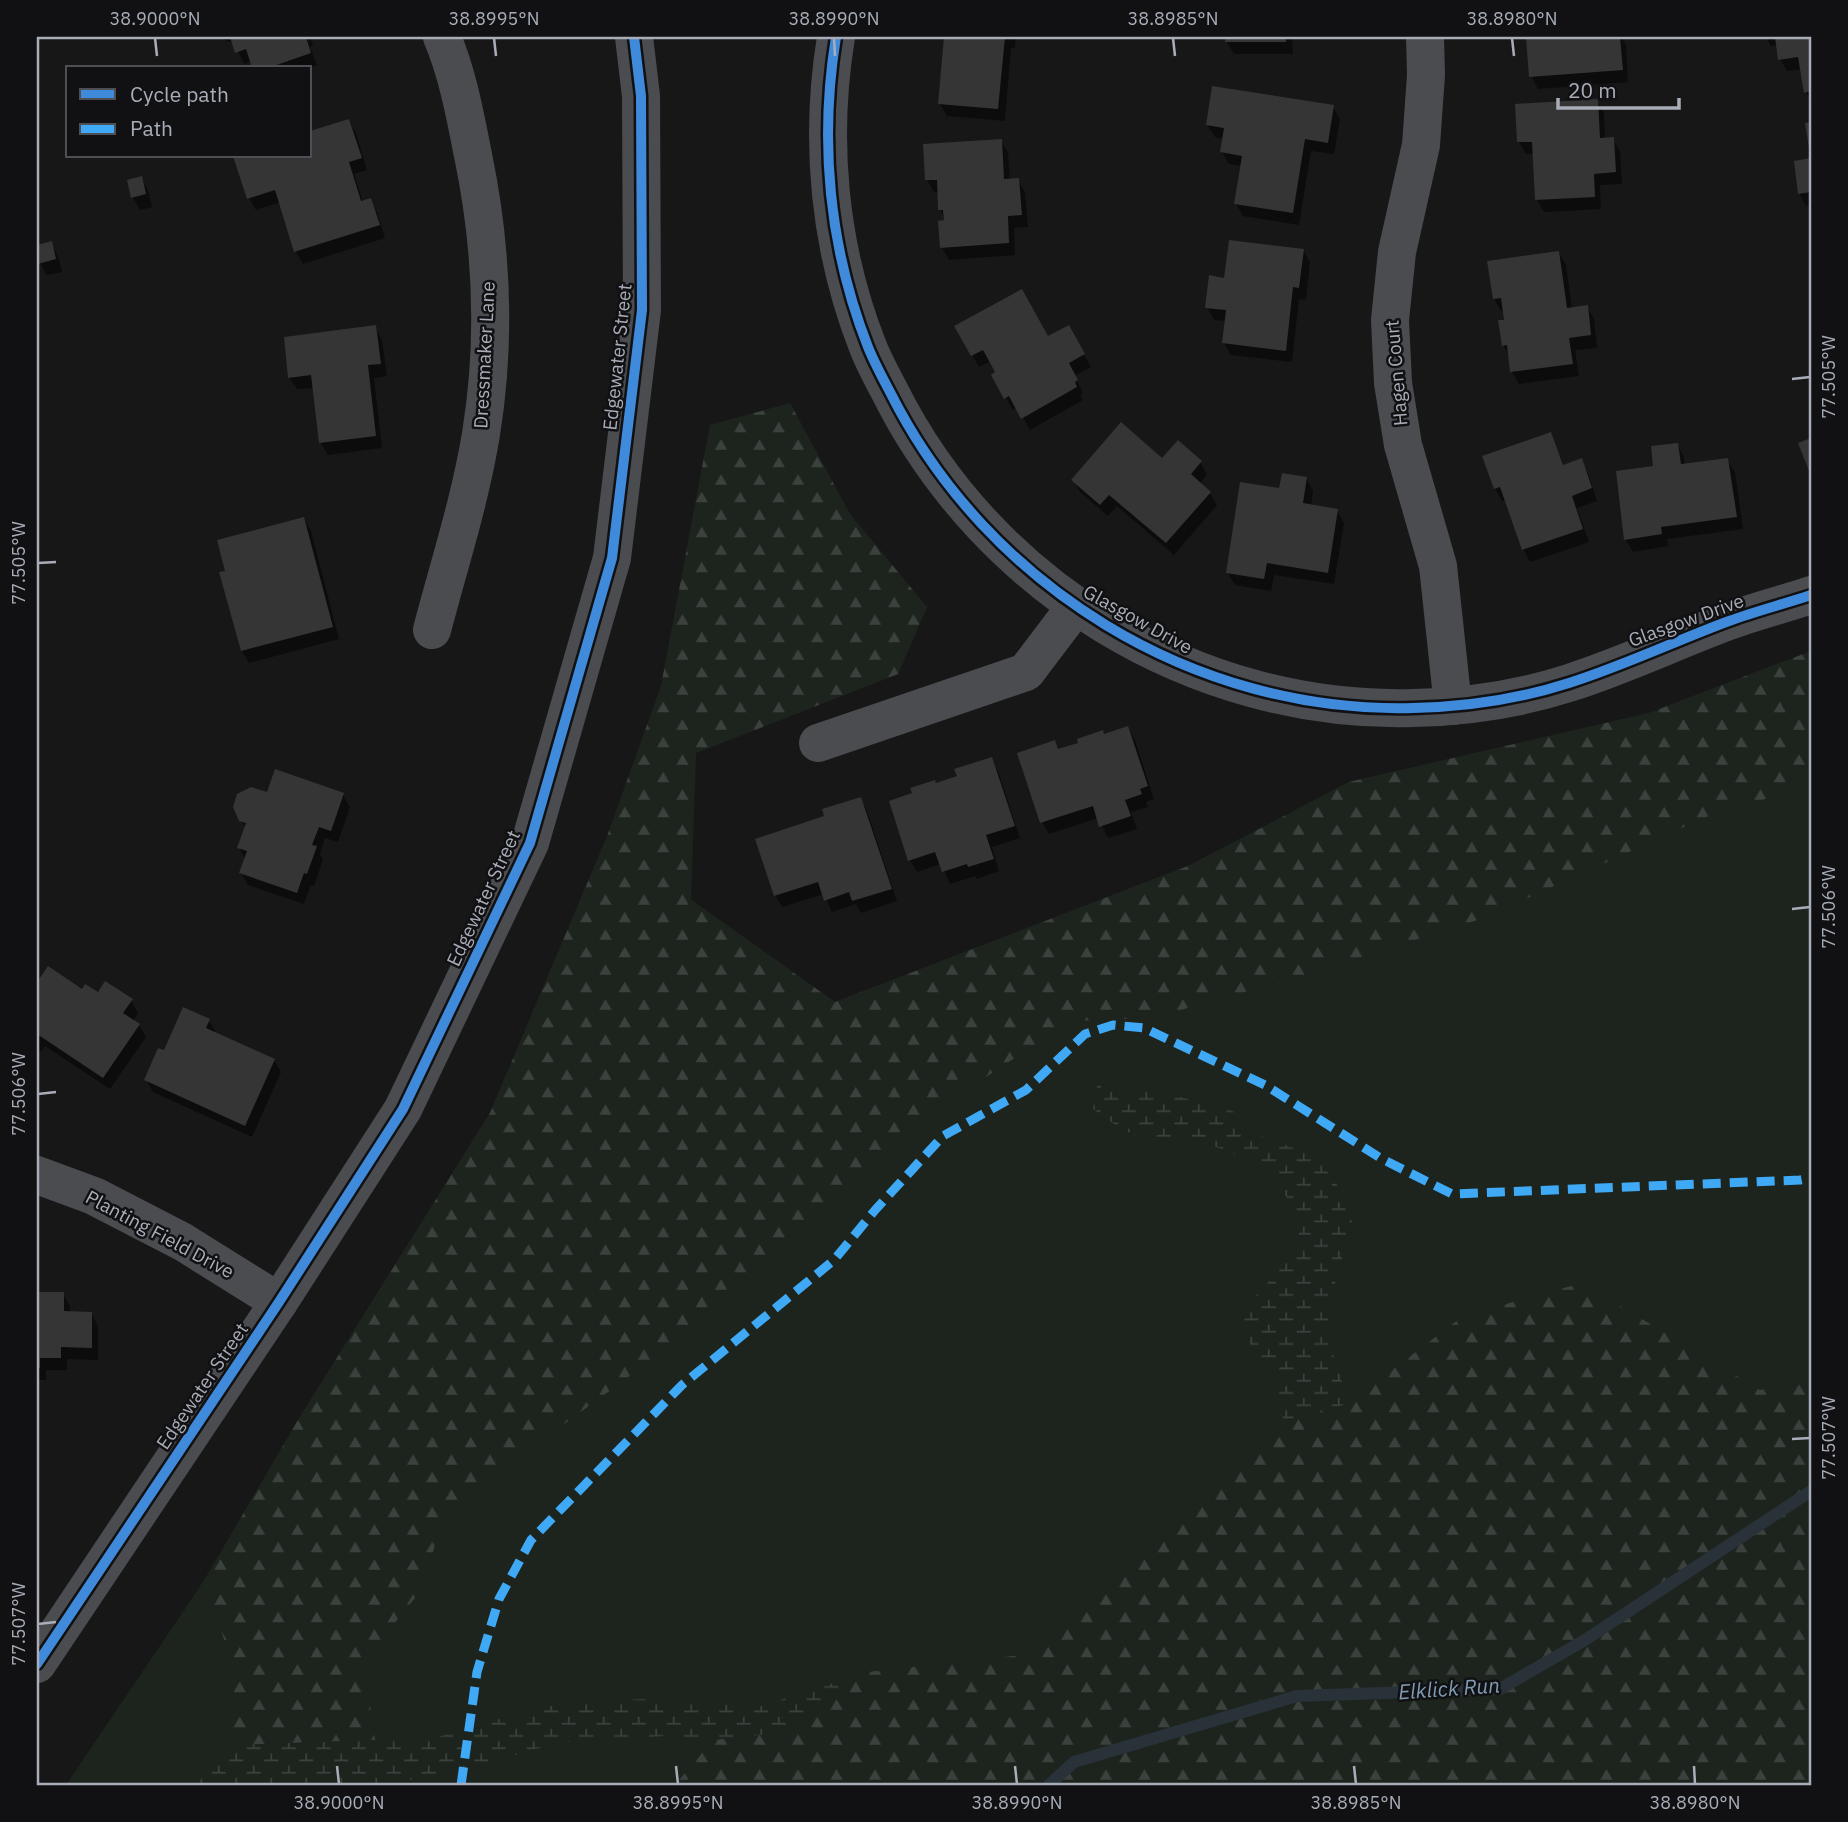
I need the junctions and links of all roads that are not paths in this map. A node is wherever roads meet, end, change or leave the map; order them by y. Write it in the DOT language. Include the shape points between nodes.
graph roads {
  1 [pos="442,37"];
  2 [pos="634,37"];
  3 [pos="836,37"];
  4 [pos="1425,37"];
  5 [pos="1811,595"];
  6 [pos="1076,606"];
  7 [pos="432,630"];
  8 [pos="1453,706"];
  9 [pos="818,743"];
  10 [pos="37,1175"];
  11 [pos="279,1301"];
  12 [pos="37,1664"];
  1 -- 7 [label="street, Dressmaker Lane" via="462,97 483,204 490,320 481,433"];
  2 -- 11 [label="street, Edgewater Street" via="641,96 642,310 612,558 530,843 403,1109"];
  3 -- 6 [label="street, Glasgow Drive" via="827,143 832,213 846,282 868,348 909,429 967,510 1002,547"];
  4 -- 8 [label="street, Hagen Court" via="1421,145 1397,252 1390,320 1393,383 1403,445 1438,566"];
  5 -- 8 [label="street, Glasgow Drive" via="1731,620 1569,683"];
  6 -- 8 [label="street, Glasgow Drive" via="1105,626 1185,666 1271,693 1360,706"];
  6 -- 9 [label="street" via="1026,672"];
  10 -- 11 [label="street, Planting Field Drive" via="94,1196 183,1242"];
  11 -- 12 [label="street, Edgewater Street"];
}
